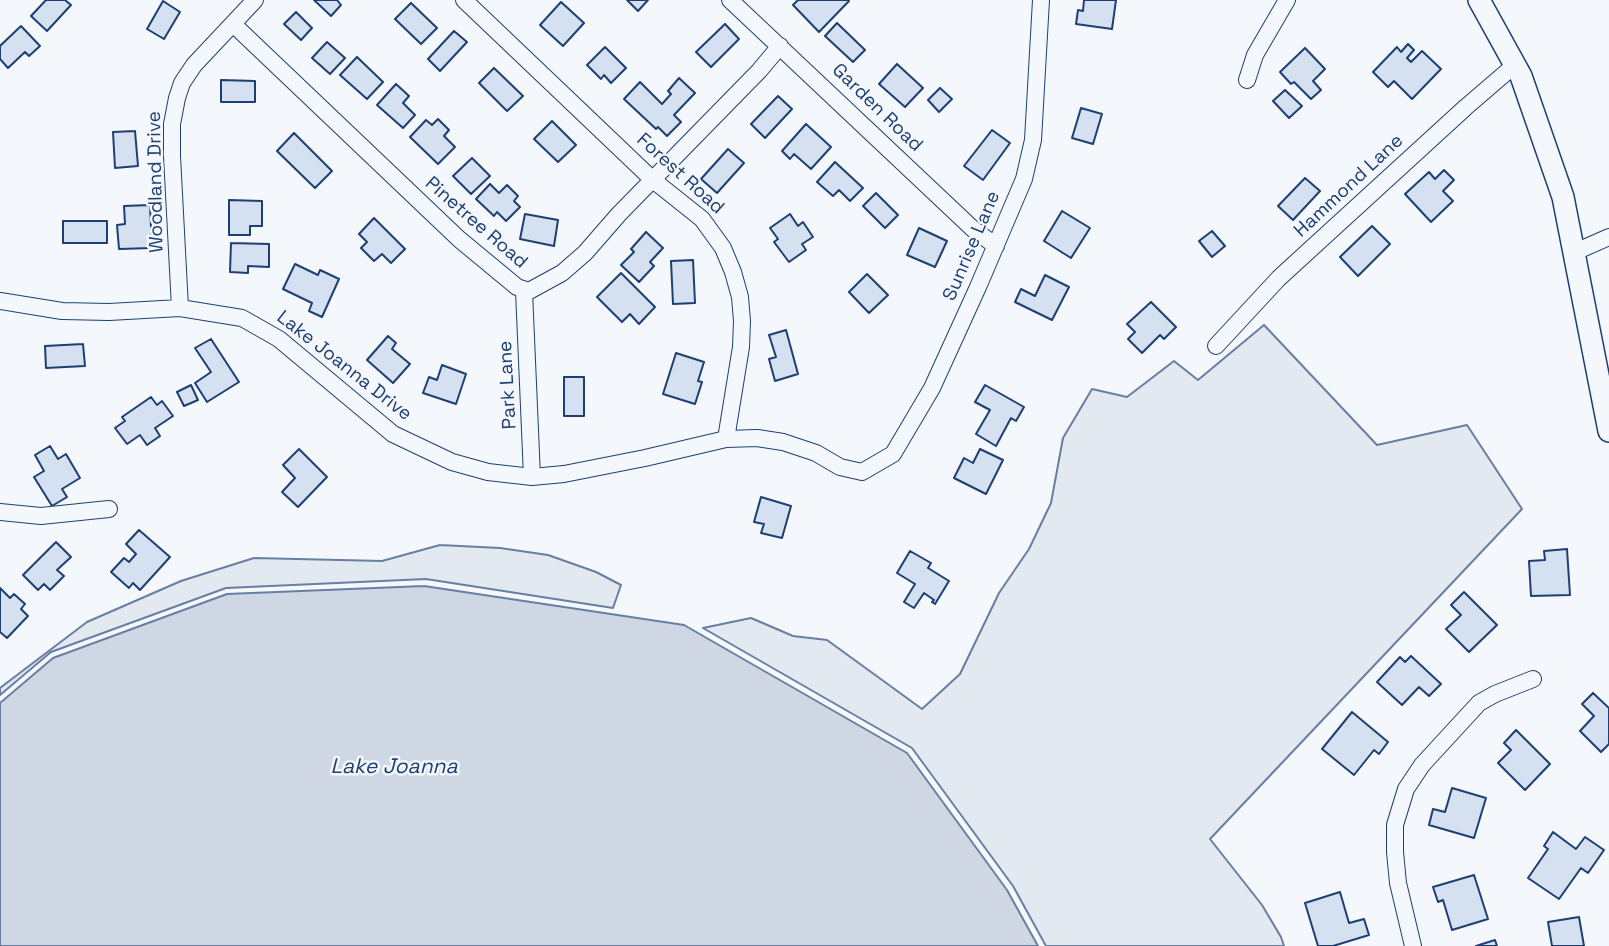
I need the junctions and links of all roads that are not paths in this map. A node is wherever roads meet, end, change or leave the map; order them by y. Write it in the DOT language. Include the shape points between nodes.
graph roads {
  1 [pos="255,0"];
  2 [pos="464,0"];
  3 [pos="730,0"];
  4 [pos="1041,0"];
  5 [pos="1287,0"];
  6 [pos="1479,0"];
  7 [pos="233,24"];
  8 [pos="780,46"];
  9 [pos="1516,64"];
  10 [pos="1247,80"];
  11 [pos="653,180"];
  12 [pos="1609,237"];
  13 [pos="996,246"];
  14 [pos="1575,251"];
  15 [pos="524,291"];
  16 [pos="0,301"];
  17 [pos="180,308"];
  18 [pos="1216,346"];
  19 [pos="1609,431"];
  20 [pos="726,439"];
  21 [pos="858,472"];
  22 [pos="533,477"];
  23 [pos="109,509"];
  24 [pos="0,513"];
  25 [pos="1533,680"];
  26 [pos="1413,946"];
  1 -- 7 [label="street, Woodland Drive"];
  2 -- 11 [label="street, Forest Road"];
  3 -- 8 [label="street, Garden Road"];
  4 -- 13 [label="street, Sunrise Lane" via="1033,140 1024,179"];
  5 -- 10 [label="street" via="1255,55"];
  6 -- 9 [label="main road"];
  7 -- 15 [label="street, Pinetree Road" via="459,239"];
  7 -- 17 [label="street, Woodland Drive" via="182,83 172,124"];
  8 -- 11 [label="street, Pinetree Road"];
  8 -- 13 [label="street, Garden Road" via="972,229"];
  9 -- 14 [label="main road" via="1552,160"];
  9 -- 18 [label="street, Hammond Lane" via="1288,270"];
  11 -- 15 [label="street, Pinetree Road" via="562,273"];
  11 -- 20 [label="street, Forest Road" via="702,219 733,272 743,321"];
  12 -- 14 [label="street"];
  13 -- 21 [label="street, Sunrise Lane" via="932,388 899,446 885,460"];
  14 -- 19 [label="main road"];
  15 -- 22 [label="street, Park Lane"];
  16 -- 17 [label="street, Lake Joanna Drive" via="109,312"];
  17 -- 22 [label="street, Lake Joanna Drive" via="242,318 266,330 393,434 422,449 488,472"];
  20 -- 21 [label="street, Lake Joanna Drive" via="783,442"];
  20 -- 22 [label="street, Lake Joanna Drive"];
  23 -- 24 [label="street" via="41,516"];
  25 -- 26 [label="street" via="1479,703 1406,789 1395,825 1395,852"];
}
